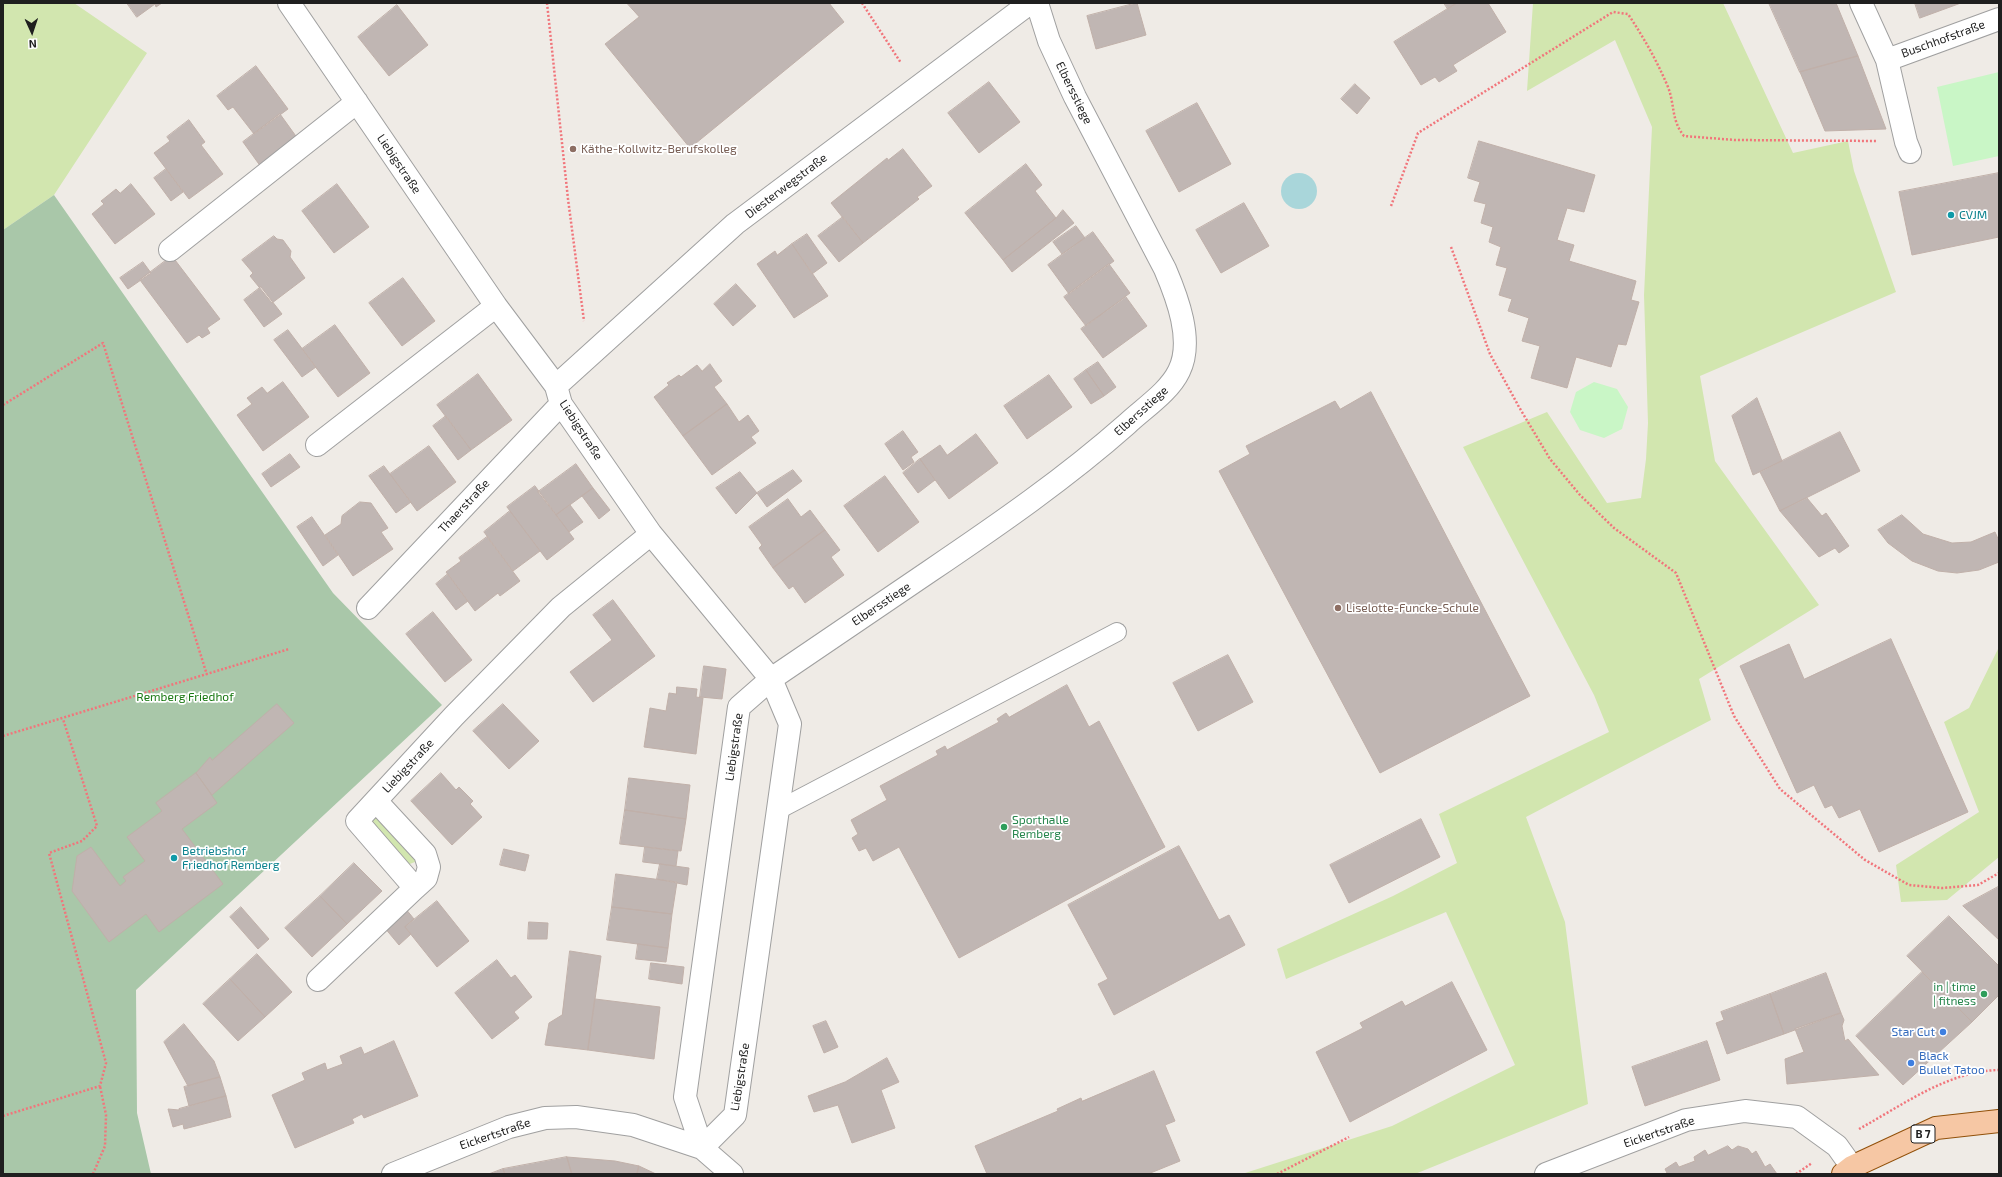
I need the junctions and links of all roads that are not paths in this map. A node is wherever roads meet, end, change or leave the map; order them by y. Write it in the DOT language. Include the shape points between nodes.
graph roads {
  1 [pos="289,3"];
  2 [pos="1030,3"];
  3 [pos="1037,3"];
  4 [pos="1861,3"];
  5 [pos="1999,19"];
  6 [pos="1887,60"];
  7 [pos="357,102"];
  8 [pos="1908,147"];
  9 [pos="170,250"];
  10 [pos="496,306"];
  11 [pos="558,395"];
  12 [pos="317,445"];
  13 [pos="651,534"];
  14 [pos="368,608"];
  15 [pos="1117,632"];
  16 [pos="771,679"];
  17 [pos="376,801"];
  18 [pos="778,810"];
  19 [pos="415,888"];
  20 [pos="318,980"];
  21 [pos="1999,1121"];
  22 [pos="702,1148"];
  23 [pos="1847,1170"];
  24 [pos="393,1174"];
  25 [pos="732,1174"];
  26 [pos="1546,1174"];
  1 -- 7 [label="street, Liebigstraße"];
  2 -- 11 [label="street, Diesterwegstraße" via="735,224 588,355"];
  3 -- 16 [label="street, Elbersstiege" via="1049,41 1075,97 1165,269 1177,298 1184,338 1180,370 1165,390 1083,462 1002,522"];
  4 -- 6 [label="street, Buschhofstraße"];
  5 -- 6 [label="street, Buschhofstraße"];
  6 -- 8 [label="street, Buschhofstraße"];
  7 -- 9 [label="street"];
  7 -- 10 [label="street, Liebigstraße"];
  10 -- 11 [label="street, Liebigstraße"];
  10 -- 12 [label="street"];
  11 -- 13 [label="street, Liebigstraße"];
  11 -- 14 [label="street, Thaerstraße"];
  13 -- 16 [label="street, Liebigstraße"];
  13 -- 17 [label="street, Liebigstraße" via="561,607 454,716"];
  15 -- 18 [label="lane"];
  16 -- 18 [label="street, Liebigstraße" via="790,724"];
  16 -- 22 [label="street, Liebigstraße" via="739,707 685,1098"];
  17 -- 19 [label="street, Liebigstraße" via="425,854 429,867 426,878"];
  17 -- 19 [label="street, Liebigstraße" via="357,821"];
  18 -- 22 [label="street, Liebigstraße" via="735,1115"];
  19 -- 20 [label="street, Liebigstraße"];
  21 -- 23 [label="main road, B 7" via="1936,1128"];
  22 -- 24 [label="street, Eickertstraße" via="633,1125 576,1117 545,1118 509,1127"];
  22 -- 25 [label="street, Eickertstraße"];
  23 -- 26 [label="street, Eickertstraße" via="1837,1146 1798,1117 1745,1111 1686,1120"];
}
